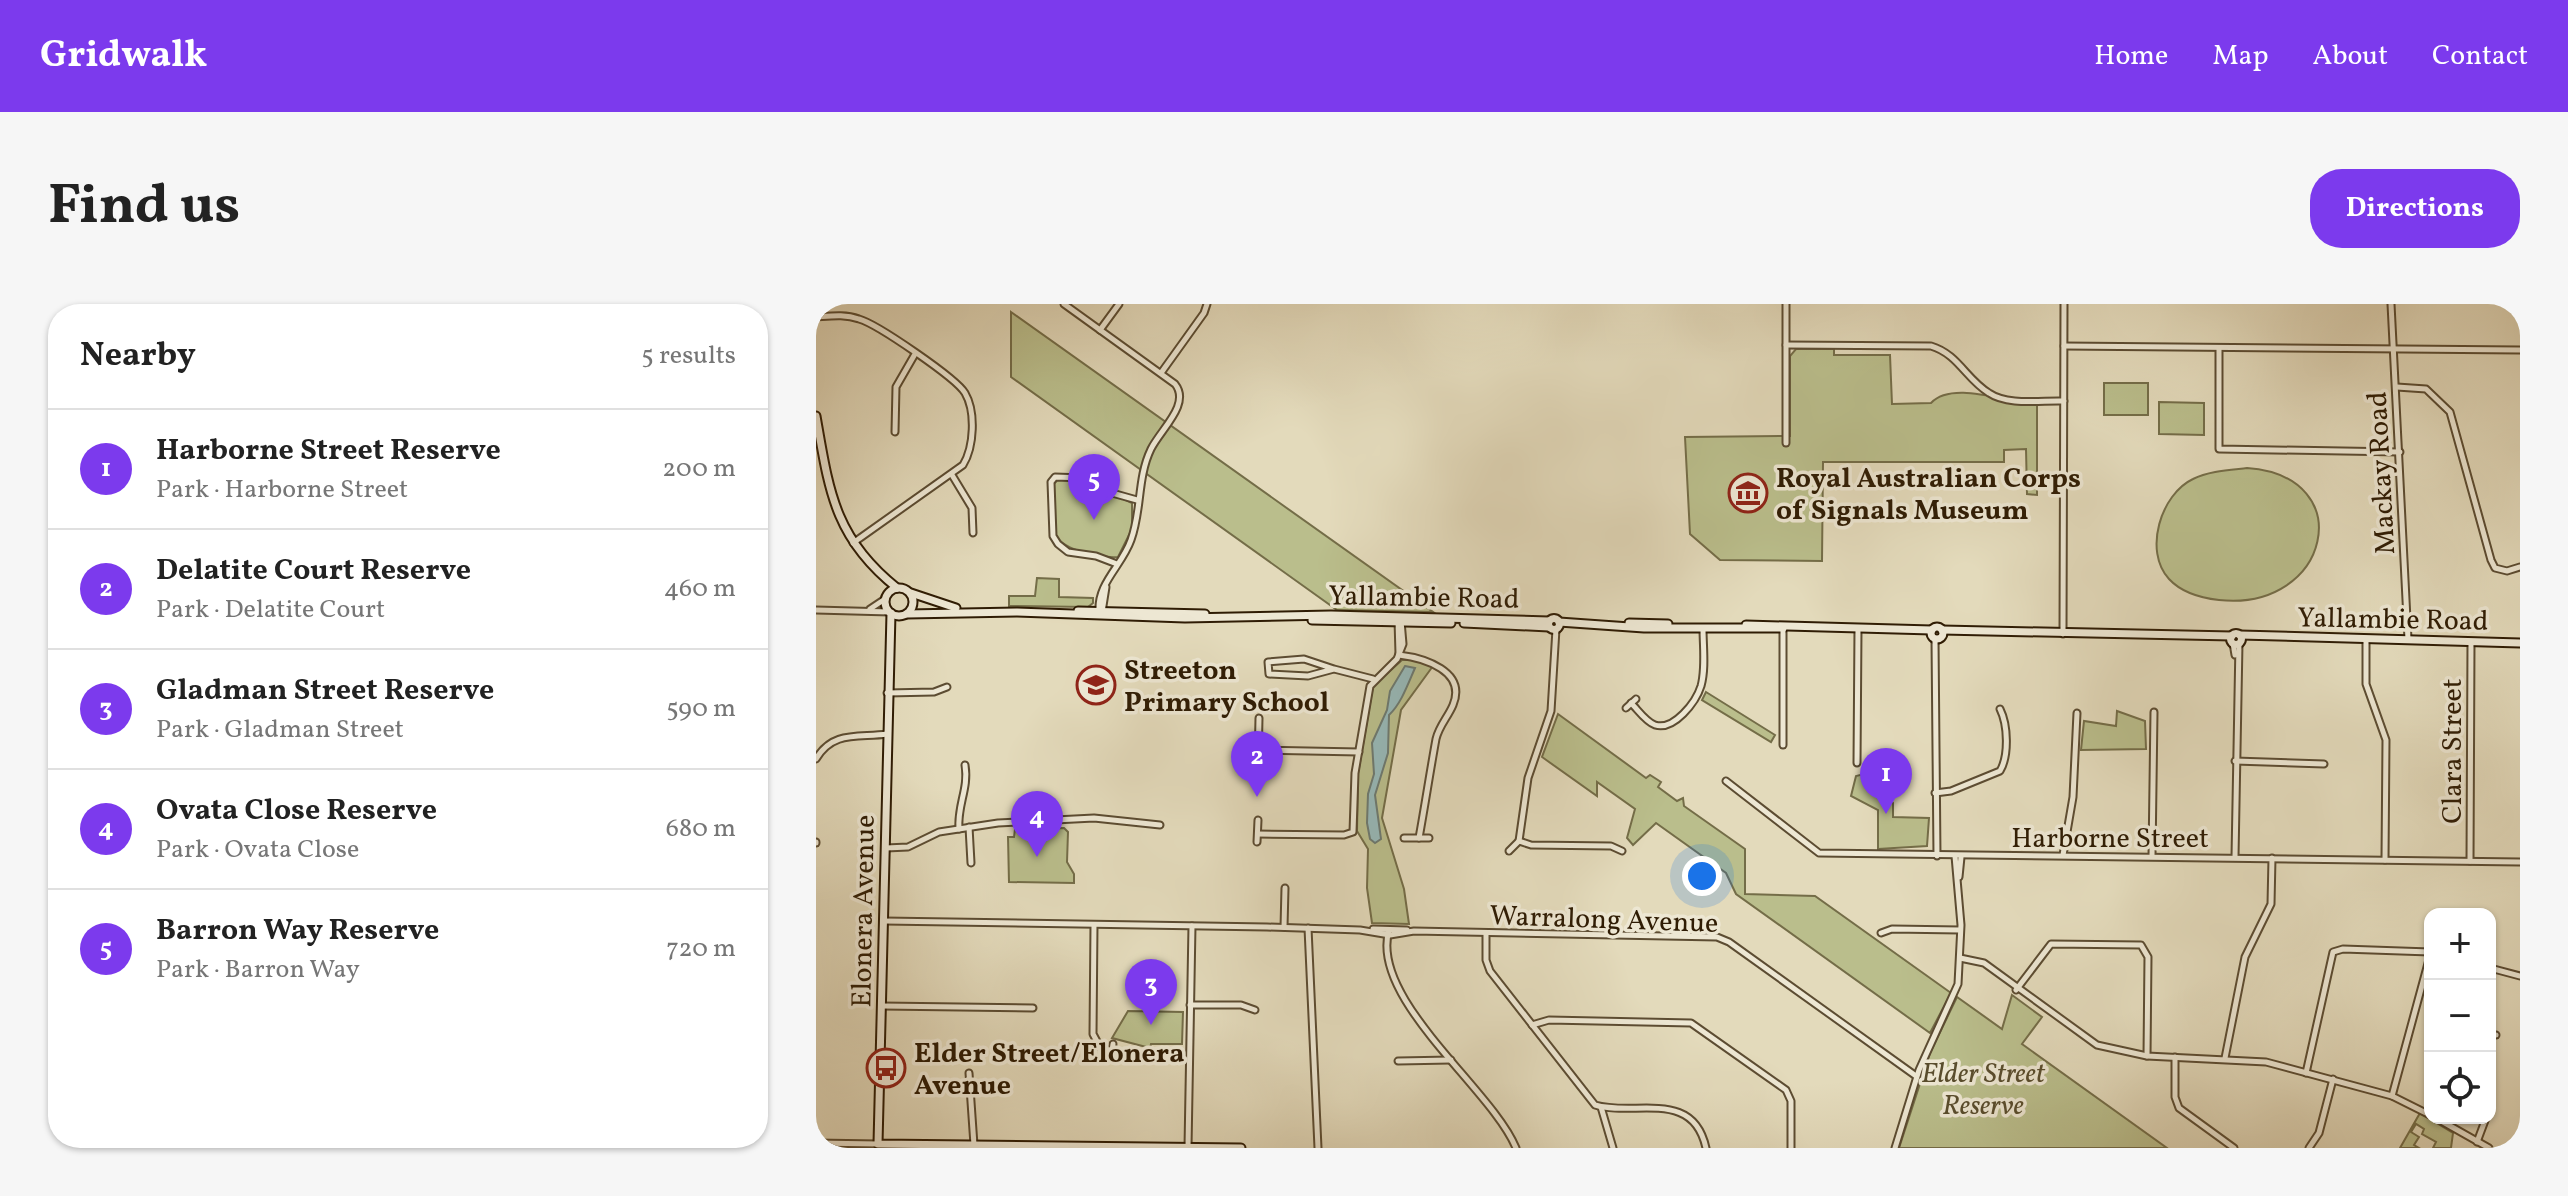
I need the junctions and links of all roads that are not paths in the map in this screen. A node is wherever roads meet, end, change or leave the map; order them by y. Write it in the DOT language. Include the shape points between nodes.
graph roads {
  1 [pos="1064,304"];
  2 [pos="1119,304"];
  3 [pos="1207,304"];
  4 [pos="1786,304"];
  5 [pos="2064,304"];
  6 [pos="2391,304"];
  7 [pos="816,317"];
  8 [pos="1100,330"];
  9 [pos="1786,345"];
  10 [pos="2064,346"];
  11 [pos="2219,349"];
  12 [pos="2394,349"];
  13 [pos="2520,350"];
  14 [pos="915,354"];
  15 [pos="1161,373"];
  16 [pos="2397,387"];
  17 [pos="2064,401"];
  18 [pos="816,416"];
  19 [pos="895,432"];
  20 [pos="1786,443"];
  21 [pos="819,447"];
  22 [pos="2400,452"];
  23 [pos="952,475"];
  24 [pos="1137,500"];
  25 [pos="973,533"];
  26 [pos="852,543"];
  27 [pos="1117,564"];
  28 [pos="2520,567"];
  29 [pos="878,573"];
  30 [pos="897,588"];
  31 [pos="909,591"];
  32 [pos="887,596"];
  33 [pos="816,610"];
  34 [pos="865,610"];
  35 [pos="966,611"];
  36 [pos="890,612"];
  37 [pos="1101,613"];
  38 [pos="906,614"];
  39 [pos="1399,621"];
  40 [pos="1554,626"];
  41 [pos="1703,626"];
  42 [pos="1783,628"];
  43 [pos="1858,629"];
  44 [pos="2063,634"];
  45 [pos="1937,635"];
  46 [pos="2236,640"];
  47 [pos="2366,640"];
  48 [pos="2408,640"];
  49 [pos="2471,642"];
  50 [pos="888,643"];
  51 [pos="2520,643"];
  52 [pos="1399,655"];
  53 [pos="1334,669"];
  54 [pos="1373,679"];
  55 [pos="947,687"];
  56 [pos="887,694"];
  57 [pos="1631,703"];
  58 [pos="2000,709"];
  59 [pos="2154,712"];
  60 [pos="2077,713"];
  61 [pos="1259,718"];
  62 [pos="887,734"];
  63 [pos="1783,745"];
  64 [pos="1259,750"];
  65 [pos="1359,752"];
  66 [pos="817,755"];
  67 [pos="2235,761"];
  68 [pos="1857,763"];
  69 [pos="1258,764"];
  70 [pos="2324,764"];
  71 [pos="965,765"];
  72 [pos="1726,781"];
  73 [pos="1935,793"];
  74 [pos="1258,820"];
  75 [pos="1160,825"];
  76 [pos="969,827"];
  77 [pos="959,829"];
  78 [pos="1258,834"];
  79 [pos="1404,838"];
  80 [pos="1419,838"];
  81 [pos="1429,838"];
  82 [pos="1519,841"];
  83 [pos="1257,842"];
  84 [pos="886,848"];
  85 [pos="1509,851"];
  86 [pos="1622,851"];
  87 [pos="2063,855"];
  88 [pos="1934,856"];
  89 [pos="1958,856"];
  90 [pos="2152,856"];
  91 [pos="2235,857"];
  92 [pos="2272,858"];
  93 [pos="2385,860"];
  94 [pos="2470,861"];
  95 [pos="2520,862"];
  96 [pos="971,863"];
  97 [pos="1285,888"];
  98 [pos="884,921"];
  99 [pos="1094,925"];
  100 [pos="1190,926"];
  101 [pos="1284,927"];
  102 [pos="1308,928"];
  103 [pos="1960,930"];
  104 [pos="1389,933"];
  105 [pos="1486,933"];
  106 [pos="1881,933"];
  107 [pos="2424,954"];
  108 [pos="1960,958"];
  109 [pos="2496,970"];
  110 [pos="2424,976"];
  111 [pos="2520,976"];
  112 [pos="2016,990"];
  113 [pos="1190,1005"];
  114 [pos="882,1006"];
  115 [pos="1033,1008"];
  116 [pos="1255,1010"];
  117 [pos="1532,1025"];
  118 [pos="2147,1056"];
  119 [pos="2175,1057"];
  120 [pos="1111,1058"];
  121 [pos="2225,1058"];
  122 [pos="1451,1060"];
  123 [pos="1398,1061"];
  124 [pos="969,1073"];
  125 [pos="1918,1073"];
  126 [pos="2306,1073"];
  127 [pos="2333,1079"];
  128 [pos="2392,1096"];
  129 [pos="1601,1107"];
  130 [pos="2424,1112"];
  131 [pos="2446,1124"];
  132 [pos="2484,1124"];
  133 [pos="2477,1142"];
  134 [pos="816,1143"];
  135 [pos="881,1144"];
  136 [pos="974,1145"];
  137 [pos="1188,1147"];
  138 [pos="1168,1148"];
  139 [pos="1241,1148"];
  140 [pos="1318,1148"];
  141 [pos="1516,1148"];
  142 [pos="1613,1148"];
  143 [pos="1706,1148"];
  144 [pos="1791,1148"];
  145 [pos="1895,1148"];
  146 [pos="2234,1148"];
  147 [pos="2309,1148"];
  148 [pos="2489,1148"];
  1 -- 8 [label="street"];
  2 -- 8 [label="street"];
  3 -- 15 [label="street"];
  4 -- 9 [label="street"];
  5 -- 10 [label="street"];
  6 -- 12 [label="street, Mackay Road"];
  7 -- 14 [label="street" via="868,322"];
  8 -- 15 [label="street"];
  9 -- 17 [label="street" via="1931,346 1952,354 1990,395"];
  9 -- 20 [label="street"];
  10 -- 11 [label="street"];
  10 -- 17 [label="street"];
  11 -- 12 [label="street"];
  11 -- 22 [label="street" via="2219,449"];
  12 -- 13 [label="street"];
  12 -- 16 [label="street, Mackay Road"];
  14 -- 19 [label="street" via="896,387"];
  14 -- 23 [label="street" via="961,388 970,407 970,451"];
  15 -- 24 [label="street" via="1178,387 1181,399 1148,455"];
  16 -- 22 [label="street, Mackay Road"];
  16 -- 28 [label="street" via="2426,389 2450,412 2491,560 2495,568 2507,571"];
  17 -- 44 [label="street"];
  18 -- 21 [label="street"];
  21 -- 26 [label="street" via="831,500"];
  22 -- 48 [label="street, Mackay Road"];
  23 -- 25 [label="street" via="972,508"];
  23 -- 26 [label="street"];
  24 -- 27 [label="street" via="1132,537"];
  24 -- 27 [label="street" via="1076,476 1051,482 1053,536 1058,544 1068,552"];
  26 -- 29 [label="street"];
  27 -- 37 [label="street" via="1100,593"];
  29 -- 30 [label="street"];
  29 -- 32 [label="street"];
  30 -- 31 [label="street"];
  30 -- 32 [label="street"];
  31 -- 35 [label="street, Yallambie Road"];
  31 -- 38 [label="street" via="913,603"];
  32 -- 34 [label="street"];
  32 -- 36 [label="street"];
  33 -- 34 [label="street"];
  34 -- 36 [label="street"];
  35 -- 37 [label="street, Yallambie Road"];
  35 -- 38 [label="street, Yallambie Road"];
  36 -- 38 [label="street"];
  36 -- 50 [label="street, Elonera Avenue"];
  37 -- 39 [label="street, Yallambie Road"];
  38 -- 50 [label="street"];
  39 -- 40 [label="street, Yallambie Road"];
  39 -- 52 [label="street"];
  40 -- 41 [label="street, Yallambie Road"];
  40 -- 82 [label="street" via="1551,711 1528,778"];
  41 -- 42 [label="street, Yallambie Road"];
  41 -- 57 [label="street" via="1701,686 1686,711 1659,725"];
  42 -- 43 [label="street, Yallambie Road"];
  42 -- 63 [label="street"];
  43 -- 45 [label="street, Yallambie Road"];
  43 -- 68 [label="street"];
  44 -- 45 [label="street, Yallambie Road"];
  44 -- 46 [label="street, Yallambie Road"];
  45 -- 73 [label="street"];
  46 -- 47 [label="street, Yallambie Road"];
  46 -- 67 [label="street"];
  47 -- 48 [label="street, Yallambie Road"];
  47 -- 93 [label="street" via="2366,684 2386,740"];
  48 -- 49 [label="street, Yallambie Road"];
  49 -- 51 [label="street, Yallambie Road"];
  49 -- 94 [label="street, Clara Street"];
  50 -- 56 [label="street, Elonera Avenue"];
  52 -- 54 [label="street"];
  52 -- 80 [label="street" via="1436,665 1456,690 1438,732"];
  53 -- 53 [label="street" via="1304,659 1268,662 1269,674 1308,676"];
  53 -- 54 [label="street"];
  54 -- 65 [label="street"];
  55 -- 56 [label="street"];
  56 -- 62 [label="street, Elonera Avenue"];
  58 -- 73 [label="street" via="2005,726 2002,769"];
  59 -- 90 [label="street"];
  60 -- 87 [label="street" via="2073,797"];
  61 -- 64 [label="street"];
  62 -- 66 [label="street" via="842,737"];
  62 -- 84 [label="street, Elonera Avenue"];
  64 -- 65 [label="street"];
  64 -- 69 [label="street"];
  65 -- 78 [label="street" via="1352,833"];
  67 -- 70 [label="street"];
  67 -- 91 [label="street"];
  71 -- 77 [label="street" via="968,786 958,809"];
  72 -- 88 [label="street, Harborne Street" via="1815,851"];
  73 -- 88 [label="street"];
  74 -- 78 [label="street"];
  75 -- 76 [label="street" via="1088,818"];
  76 -- 77 [label="street"];
  76 -- 96 [label="street"];
  77 -- 84 [label="street" via="932,834 908,847"];
  78 -- 83 [label="street"];
  79 -- 80 [label="street"];
  80 -- 81 [label="street"];
  82 -- 85 [label="street"];
  82 -- 86 [label="street"];
  84 -- 98 [label="street, Elonera Avenue"];
  87 -- 89 [label="street, Harborne Street"];
  87 -- 90 [label="street, Harborne Street"];
  88 -- 89 [label="street, Harborne Street"];
  89 -- 103 [label="street"];
  90 -- 91 [label="street, Harborne Street"];
  91 -- 92 [label="street, Harborne Street"];
  92 -- 93 [label="street, Harborne Street"];
  92 -- 121 [label="street" via="2271,904 2245,957"];
  93 -- 94 [label="street, Harborne Street"];
  94 -- 95 [label="street, Harborne Street"];
  97 -- 101 [label="street"];
  98 -- 99 [label="street, Warralong Avenue"];
  98 -- 114 [label="street, Elonera Avenue"];
  99 -- 100 [label="street, Warralong Avenue"];
  99 -- 120 [label="street" via="1093,1034 1100,1047 1112,1047"];
  100 -- 101 [label="street, Warralong Avenue"];
  100 -- 113 [label="street"];
  101 -- 102 [label="street, Warralong Avenue"];
  102 -- 104 [label="street, Warralong Avenue"];
  102 -- 140 [label="street"];
  103 -- 106 [label="street"];
  103 -- 108 [label="street"];
  104 -- 105 [label="street, Warralong Avenue"];
  104 -- 122 [label="street" via="1389,952 1403,995"];
  105 -- 117 [label="street" via="1490,971"];
  105 -- 125 [label="street, Warralong Avenue" via="1721,938"];
  107 -- 126 [label="street" via="2333,952"];
  108 -- 112 [label="street" via="1980,960"];
  108 -- 125 [label="street" via="1955,991"];
  109 -- 111 [label="street"];
  110 -- 128 [label="street"];
  112 -- 118 [label="street" via="2090,1042"];
  112 -- 118 [label="street" via="2051,944 2141,945 2148,957"];
  113 -- 116 [label="street"];
  113 -- 137 [label="street"];
  114 -- 115 [label="street"];
  114 -- 135 [label="street, Elonera Avenue"];
  117 -- 129 [label="street"];
  117 -- 144 [label="street" via="1549,1020 1695,1025 1786,1090 1792,1106"];
  118 -- 119 [label="street"];
  119 -- 121 [label="street"];
  119 -- 146 [label="street" via="2179,1108"];
  121 -- 126 [label="street"];
  122 -- 123 [label="street"];
  122 -- 141 [label="street"];
  124 -- 136 [label="street"];
  125 -- 145 [label="street"];
  126 -- 127 [label="street"];
  127 -- 128 [label="street"];
  127 -- 147 [label="street" via="2319,1133"];
  128 -- 130 [label="street"];
  129 -- 142 [label="street"];
  129 -- 143 [label="street" via="1678,1112 1695,1125"];
  131 -- 133 [label="street"];
  132 -- 133 [label="street"];
  133 -- 148 [label="street"];
  134 -- 135 [label="street"];
  135 -- 136 [label="street"];
  136 -- 138 [label="street"];
  137 -- 138 [label="street"];
  137 -- 139 [label="street"];
}
